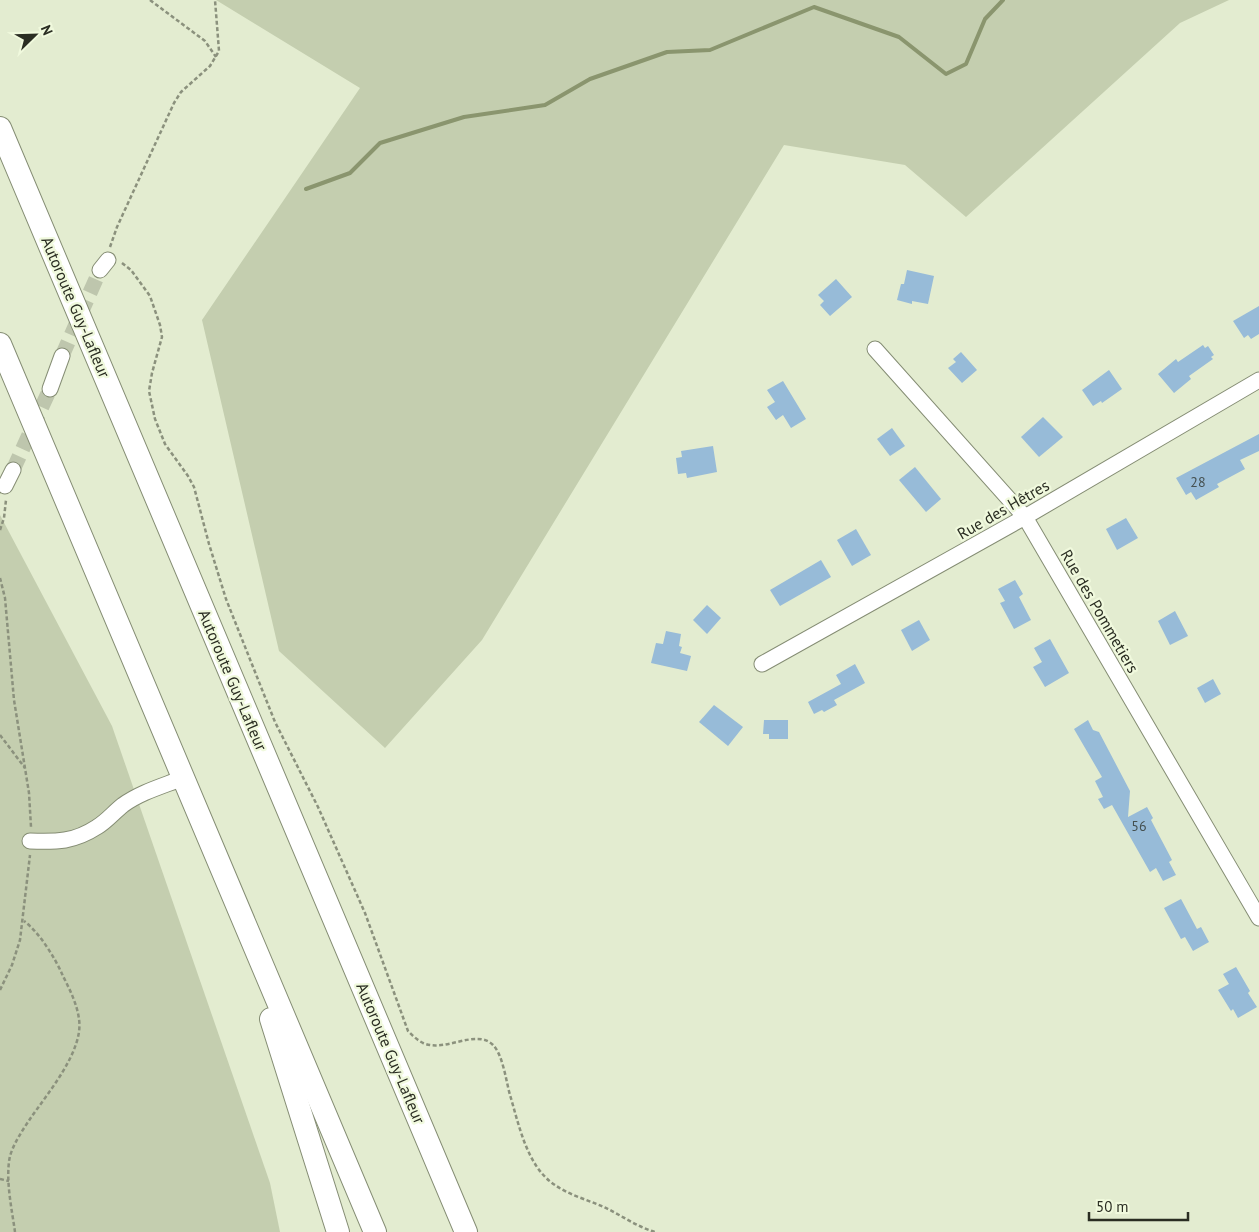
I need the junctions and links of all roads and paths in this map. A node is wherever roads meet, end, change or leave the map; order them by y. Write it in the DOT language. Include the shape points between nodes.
graph roads {
  1 [pos="150,0"];
  2 [pos="215,0"];
  3 [pos="216,57"];
  4 [pos="0,128"];
  5 [pos="0,344"];
  6 [pos="876,349"];
  7 [pos="62,356"];
  8 [pos="1259,380"];
  9 [pos="50,389"];
  10 [pos="13,470"];
  11 [pos="5,486"];
  12 [pos="1025,517"];
  13 [pos="0,530"];
  14 [pos="0,578"];
  15 [pos="762,664"];
  16 [pos="0,735"];
  17 [pos="26,770"];
  18 [pos="183,778"];
  19 [pos="30,841"];
  20 [pos="224,873"];
  21 [pos="1259,918"];
  22 [pos="24,922"];
  23 [pos="0,990"];
  24 [pos="0,1179"];
  25 [pos="10,1181"];
  26 [pos="15,1232"];
  27 [pos="338,1232"];
  28 [pos="375,1232"];
  29 [pos="466,1232"];
  30 [pos="655,1232"];
  1 -- 3 [label="path" via="205,41"];
  2 -- 3 [label="path" via="220,45"];
  3 -- 30 [label="path" via="174,103 117,227 104,265 123,263 150,296 156,309 162,337 149,391 155,419 165,444 194,487 226,599 262,692 365,913 408,1031 423,1043 432,1045 487,1040 500,1057 523,1137 536,1167 545,1178"];
  4 -- 29 [label="highway, Autoroute Guy-Lafleur"];
  5 -- 18 [label="highway"];
  6 -- 12 [label="street, Rue des Pommetiers"];
  7 -- 9 [label="street"];
  8 -- 12 [label="street, Rue des Hêtres"];
  10 -- 11 [label="street"];
  11 -- 13 [label="path" via="6,506"];
  12 -- 15 [label="street, Rue des Hêtres"];
  12 -- 21 [label="street, Rue des Pommetiers"];
  14 -- 17 [label="path"];
  16 -- 17 [label="path"];
  17 -- 19 [label="path" via="31,812"];
  18 -- 19 [label="street" via="138,796 97,827 73,839"];
  18 -- 20 [label="highway"];
  19 -- 22 [label="path"];
  20 -- 27 [label="highway"];
  20 -- 28 [label="highway"];
  22 -- 23 [label="path" via="17,955"];
  22 -- 25 [label="path" via="39,936 61,971 75,1002 80,1033 64,1067 14,1146 10,1157"];
  24 -- 25 [label="path"];
  25 -- 26 [label="path"];
}
